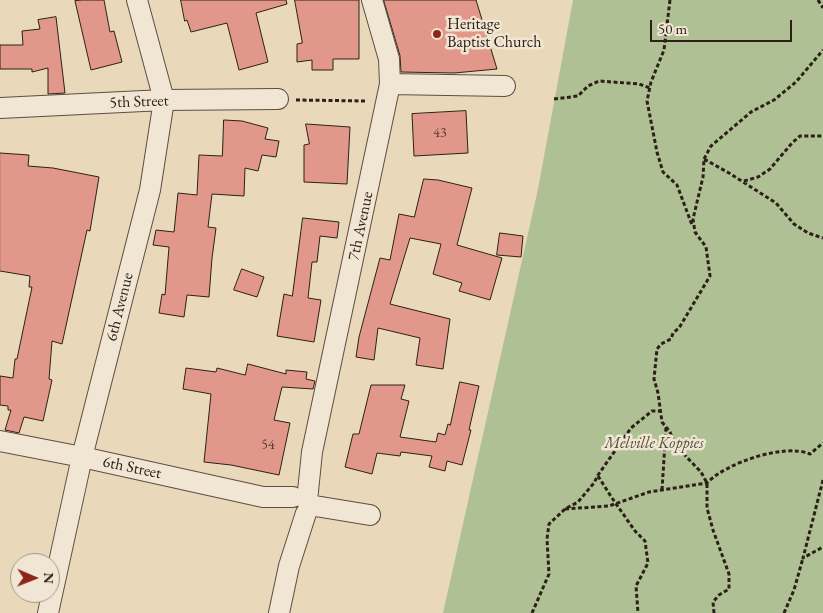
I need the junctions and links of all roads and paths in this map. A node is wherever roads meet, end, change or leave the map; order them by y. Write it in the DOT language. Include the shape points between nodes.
graph roads {
  1 [pos="137,0"];
  2 [pos="372,0"];
  3 [pos="670,0"];
  4 [pos="818,0"];
  5 [pos="823,8"];
  6 [pos="823,50"];
  7 [pos="505,86"];
  8 [pos="650,88"];
  9 [pos="389,93"];
  10 [pos="278,99"];
  11 [pos="554,99"];
  12 [pos="164,100"];
  13 [pos="0,108"];
  14 [pos="823,136"];
  15 [pos="704,159"];
  16 [pos="743,181"];
  17 [pos="695,232"];
  18 [pos="823,238"];
  19 [pos="661,411"];
  20 [pos="666,427"];
  21 [pos="0,441"];
  22 [pos="823,443"];
  23 [pos="82,457"];
  24 [pos="598,475"];
  25 [pos="823,480"];
  26 [pos="707,483"];
  27 [pos="662,490"];
  28 [pos="616,503"];
  29 [pos="299,505"];
  30 [pos="565,509"];
  31 [pos="370,515"];
  32 [pos="823,548"];
  33 [pos="804,558"];
  34 [pos="48,613"];
  35 [pos="279,613"];
  36 [pos="532,613"];
  37 [pos="638,613"];
  38 [pos="714,613"];
  39 [pos="784,613"];
  1 -- 12 [label="street, 6th Avenue"];
  2 -- 9 [label="street, 7th Avenue" via="389,59"];
  3 -- 8 [label="path" via="664,50"];
  4 -- 5 [label="path"];
  6 -- 15 [label="path" via="796,82 774,100 751,112 711,146"];
  7 -- 9 [label="street"];
  8 -- 11 [label="path" via="599,81 578,96"];
  8 -- 17 [label="path" via="647,101 663,172 677,185"];
  9 -- 10 [label="path"];
  9 -- 29 [label="street, 7th Avenue"];
  10 -- 12 [label="street, 5th Street"];
  12 -- 13 [label="street, 5th Street"];
  12 -- 23 [label="street, 6th Avenue" via="150,190"];
  14 -- 16 [label="path" via="800,136 770,169"];
  15 -- 16 [label="path"];
  15 -- 17 [label="path" via="704,177 693,220"];
  16 -- 18 [label="path" via="776,203 794,224"];
  17 -- 19 [label="path" via="706,247 710,276 680,328 657,348 654,379"];
  19 -- 20 [label="path"];
  19 -- 24 [label="path" via="652,411 631,428"];
  20 -- 26 [label="path" via="675,445"];
  20 -- 27 [label="path"];
  21 -- 23 [label="street, 6th Street"];
  22 -- 26 [label="path" via="810,454 784,451 735,465"];
  23 -- 29 [label="street, 6th Street"];
  23 -- 34 [label="street, 6th Avenue"];
  24 -- 28 [label="path"];
  24 -- 30 [label="path" via="578,502"];
  25 -- 33 [label="path"];
  26 -- 27 [label="path"];
  26 -- 38 [label="path" via="713,530 729,574 729,589 713,602"];
  27 -- 28 [label="path"];
  28 -- 30 [label="path"];
  28 -- 37 [label="path" via="645,541 648,563 636,586"];
  29 -- 31 [label="street, 6th Street"];
  29 -- 35 [label="street, 7th Avenue"];
  30 -- 36 [label="path" via="549,524 549,574"];
  32 -- 33 [label="path"];
  33 -- 39 [label="path"];
}
